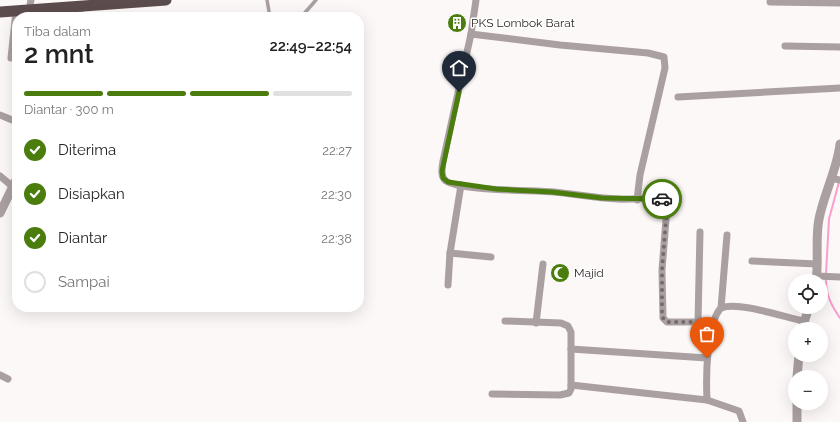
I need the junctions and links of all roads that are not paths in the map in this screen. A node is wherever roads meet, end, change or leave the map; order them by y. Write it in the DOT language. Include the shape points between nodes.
graph roads {
  1 [pos="166,0"];
  2 [pos="267,0"];
  3 [pos="316,0"];
  4 [pos="476,0"];
  5 [pos="770,2"];
  6 [pos="81,3"];
  7 [pos="840,3"];
  8 [pos="30,5"];
  9 [pos="16,11"];
  10 [pos="0,12"];
  11 [pos="269,12"];
  12 [pos="306,12"];
  13 [pos="471,34"];
  14 [pos="785,46"];
  15 [pos="840,47"];
  16 [pos="12,49"];
  17 [pos="11,58"];
  18 [pos="840,88"];
  19 [pos="678,97"];
  20 [pos="0,115"];
  21 [pos="12,120"];
  22 [pos="840,144"];
  23 [pos="0,176"];
  24 [pos="835,179"];
  25 [pos="460,185"];
  26 [pos="12,186"];
  27 [pos="12,189"];
  28 [pos="637,200"];
  29 [pos="0,213"];
  30 [pos="700,232"];
  31 [pos="727,235"];
  32 [pos="450,253"];
  33 [pos="491,257"];
  34 [pos="752,261"];
  35 [pos="543,264"];
  36 [pos="817,264"];
  37 [pos="818,274"];
  38 [pos="828,276"];
  39 [pos="840,277"];
  40 [pos="448,285"];
  41 [pos="721,308"];
  42 [pos="505,321"];
  43 [pos="698,322"];
  44 [pos="714,322"];
  45 [pos="793,322"];
  46 [pos="536,323"];
  47 [pos="571,349"];
  48 [pos="707,358"];
  49 [pos="0,375"];
  50 [pos="8,379"];
  51 [pos="571,385"];
  52 [pos="492,394"];
  53 [pos="706,400"];
  54 [pos="797,410"];
  55 [pos="743,422"];
  56 [pos="797,422"];
  1 -- 6 [label="highway"];
  2 -- 11 [label="lane"];
  3 -- 12 [label="lane"];
  4 -- 13 [label="street"];
  5 -- 7 [label="street"];
  6 -- 8 [label="highway"];
  8 -- 9 [label="highway"];
  9 -- 10 [label="highway"];
  13 -- 25 [label="street" via="442,171 446,181"];
  13 -- 28 [label="street" via="648,53 664,57 665,68 640,175"];
  14 -- 15 [label="street"];
  16 -- 17 [label="street"];
  18 -- 19 [label="street"];
  20 -- 21 [label="street"];
  22 -- 24 [label="street"];
  23 -- 26 [label="street"];
  24 -- 36 [label="street" via="823,198 818,221"];
  25 -- 28 [label="street"];
  25 -- 32 [label="street"];
  27 -- 29 [label="street"];
  28 -- 43 [label="street" via="662,199 667,205 662,270 663,318 667,322"];
  30 -- 43 [label="street"];
  31 -- 41 [label="street"];
  32 -- 33 [label="street"];
  32 -- 40 [label="street"];
  34 -- 36 [label="street"];
  35 -- 46 [label="street"];
  36 -- 37 [label="street"];
  38 -- 39 [label="street"];
  41 -- 44 [label="street"];
  41 -- 45 [label="street" via="744,307"];
  42 -- 46 [label="street"];
  43 -- 44 [label="street"];
  44 -- 48 [label="street"];
  46 -- 47 [label="street" via="561,323 568,326"];
  47 -- 48 [label="street"];
  47 -- 51 [label="street"];
  48 -- 53 [label="street"];
  49 -- 50 [label="street"];
  51 -- 52 [label="street" via="569,393 560,395"];
  51 -- 53 [label="street"];
  53 -- 55 [label="street" via="739,411"];
  54 -- 56 [label="street"];
}
